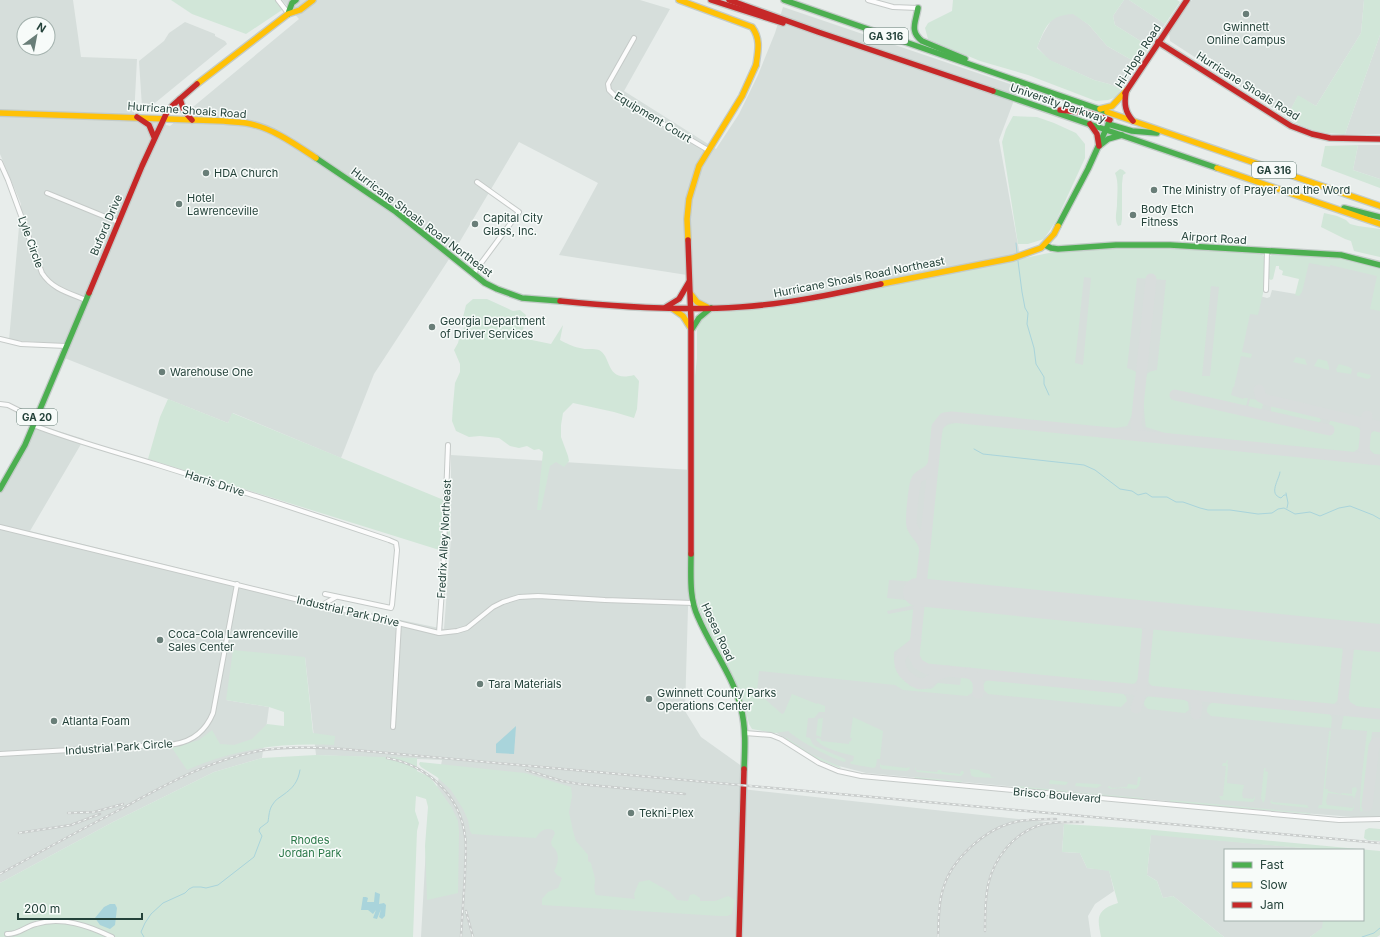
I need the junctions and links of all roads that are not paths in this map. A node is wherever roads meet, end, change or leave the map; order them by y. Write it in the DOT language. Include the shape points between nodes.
graph roads {
  1 [pos="278,0"];
  2 [pos="296,0"];
  3 [pos="313,0"];
  4 [pos="679,0"];
  5 [pos="710,0"];
  6 [pos="729,0"];
  7 [pos="784,0"];
  8 [pos="868,0"];
  9 [pos="1187,0"];
  10 [pos="918,8"];
  11 [pos="288,14"];
  12 [pos="818,32"];
  13 [pos="634,38"];
  14 [pos="1158,42"];
  15 [pos="988,71"];
  16 [pos="1127,90"];
  17 [pos="180,99"];
  18 [pos="1098,109"];
  19 [pos="1050,110"];
  20 [pos="0,113"];
  21 [pos="137,117"];
  22 [pos="163,118"];
  23 [pos="1110,119"];
  24 [pos="192,120"];
  25 [pos="1134,122"];
  26 [pos="1090,124"];
  27 [pos="1106,130"];
  28 [pos="1168,134"];
  29 [pos="1122,135"];
  30 [pos="154,137"];
  31 [pos="1380,139"];
  32 [pos="1099,146"];
  33 [pos="708,150"];
  34 [pos="311,154"];
  35 [pos="0,162"];
  36 [pos="477,182"];
  37 [pos="47,193"];
  38 [pos="1324,205"];
  39 [pos="1380,206"];
  40 [pos="1380,217"];
  41 [pos="118,222"];
  42 [pos="1380,224"];
  43 [pos="1046,245"];
  44 [pos="1266,251"];
  45 [pos="1380,266"];
  46 [pos="473,274"];
  47 [pos="689,282"];
  48 [pos="1266,290"];
  49 [pos="690,293"];
  50 [pos="86,300"];
  51 [pos="668,308"];
  52 [pos="690,308"];
  53 [pos="710,308"];
  54 [pos="691,330"];
  55 [pos="0,339"];
  56 [pos="66,346"];
  57 [pos="0,404"];
  58 [pos="36,419"];
  59 [pos="33,425"];
  60 [pos="448,445"];
  61 [pos="0,489"];
  62 [pos="0,527"];
  63 [pos="237,584"];
  64 [pos="325,594"];
  65 [pos="337,597"];
  66 [pos="693,604"];
  67 [pos="322,605"];
  68 [pos="399,623"];
  69 [pos="439,633"];
  70 [pos="393,727"];
  71 [pos="744,733"];
  72 [pos="0,754"];
  73 [pos="1380,819"];
  74 [pos="7,934"];
  75 [pos="112,937"];
  76 [pos="738,937"];
  1 -- 11 [label="street"];
  2 -- 11 [label="main road, Buford Drive / GA 20"];
  3 -- 11 [label="main road, Buford Drive / GA 20" via="300,10"];
  4 -- 33 [label="main road, Hosea Road" via="752,27 759,40 756,65 742,96"];
  5 -- 12 [label="main road"];
  6 -- 12 [label="main road, University Parkway / GA 316"];
  7 -- 15 [label="main road, University Parkway / GA 316"];
  8 -- 10 [label="street" via="887,6"];
  9 -- 14 [label="main road, Hi-Hope Road"];
  10 -- 15 [label="main road" via="914,30 919,40"];
  11 -- 17 [label="main road, Buford Drive / GA 20"];
  12 -- 19 [label="main road, University Parkway / GA 316"];
  13 -- 33 [label="street, Equipment Court" via="608,84 609,90"];
  14 -- 16 [label="main road, Hi-Hope Road"];
  14 -- 31 [label="main road, Hurricane Shoals Road" via="1291,126 1330,138"];
  15 -- 18 [label="main road, University Parkway / GA 316"];
  16 -- 18 [label="main road" via="1112,106"];
  16 -- 23 [label="main road, Hi-Hope Road"];
  16 -- 25 [label="main road" via="1125,108"];
  17 -- 22 [label="main road, Buford Drive / GA 20"];
  17 -- 24 [label="main road" via="182,109"];
  18 -- 23 [label="main road, University Parkway / GA 316"];
  19 -- 23 [label="main road" via="1084,113"];
  19 -- 26 [label="main road, University Parkway / GA 316"];
  20 -- 21 [label="main road, Hurricane Shoals Road"];
  21 -- 22 [label="main road, Hurricane Shoals Road"];
  21 -- 30 [label="main road" via="150,125"];
  22 -- 24 [label="main road, Hurricane Shoals Road"];
  22 -- 30 [label="main road, Buford Drive / GA 20"];
  23 -- 25 [label="main road, University Parkway / GA 316"];
  23 -- 27 [label="main road"];
  23 -- 28 [label="main road" via="1132,131"];
  24 -- 34 [label="main road, Hurricane Shoals Road" via="233,122 261,127 279,134"];
  25 -- 28 [label="main road, University Parkway / GA 316"];
  26 -- 27 [label="main road, University Parkway / GA 316"];
  26 -- 32 [label="main road" via="1097,134"];
  27 -- 29 [label="main road, University Parkway / GA 316"];
  27 -- 32 [label="main road"];
  28 -- 39 [label="main road, University Parkway / GA 316"];
  29 -- 32 [label="main road" via="1108,139"];
  29 -- 38 [label="main road, University Parkway / GA 316"];
  30 -- 41 [label="main road, Buford Drive / GA 20"];
  32 -- 43 [label="main road" via="1061,222"];
  33 -- 47 [label="main road, Hosea Road" via="699,166 689,199"];
  34 -- 46 [label="main road, Hurricane Shoals Road Northeast" via="396,212"];
  35 -- 50 [label="street, Lyle Circle" via="38,265 46,280"];
  36 -- 46 [label="street" via="519,212"];
  37 -- 41 [label="street"];
  38 -- 40 [label="main road"];
  38 -- 42 [label="main road, University Parkway / GA 316"];
  41 -- 50 [label="main road, Buford Drive / GA 20"];
  43 -- 44 [label="main road, Airport Road" via="1065,249 1116,245 1170,245"];
  43 -- 53 [label="main road, Hurricane Shoals Road Northeast" via="1013,258 812,298 773,304"];
  44 -- 45 [label="main road, Airport Road" via="1341,255"];
  44 -- 48 [label="street"];
  46 -- 51 [label="main road, Hurricane Shoals Road Northeast" via="497,289 522,298"];
  47 -- 49 [label="main road, Hosea Road"];
  47 -- 51 [label="main road" via="679,299"];
  49 -- 52 [label="main road, Hosea Road"];
  49 -- 53 [label="main road" via="697,302"];
  50 -- 56 [label="main road, Buford Drive / GA 20"];
  51 -- 52 [label="main road, Hurricane Shoals Road Northeast"];
  51 -- 54 [label="main road" via="683,316"];
  52 -- 53 [label="main road, Hurricane Shoals Road Northeast"];
  52 -- 54 [label="main road, Hosea Road"];
  53 -- 54 [label="main road"];
  54 -- 66 [label="main road, Hosea Road" via="690,565"];
  55 -- 56 [label="street" via="21,344"];
  56 -- 58 [label="main road, Buford Drive / GA 20"];
  57 -- 58 [label="street" via="8,405"];
  58 -- 59 [label="main road, Buford Drive / GA 20"];
  59 -- 61 [label="main road, Buford Drive / GA 20"];
  59 -- 65 [label="street, Harris Drive" via="62,437 208,480 396,543 391,608"];
  60 -- 69 [label="street, Fredrix Alley Northeast"];
  62 -- 63 [label="street, Industrial Park Drive"];
  63 -- 67 [label="street, Industrial Park Drive"];
  63 -- 72 [label="street, Industrial Park Circle" via="212,713 207,724 197,735 175,744"];
  64 -- 65 [label="street"];
  65 -- 67 [label="street"];
  66 -- 69 [label="street, Industrial Park Drive" via="519,597 493,607 467,628"];
  66 -- 71 [label="main road, Hosea Road" via="702,628 736,691"];
  67 -- 68 [label="street, Industrial Park Drive"];
  68 -- 69 [label="street, Industrial Park Drive"];
  68 -- 70 [label="street"];
  71 -- 73 [label="street, Brisco Boulevard" via="771,735 819,763 838,771 861,776 1333,820"];
  71 -- 76 [label="main road, Hosea Road"];
  74 -- 75 [label="street" via="37,923 59,921 84,926"];
}
